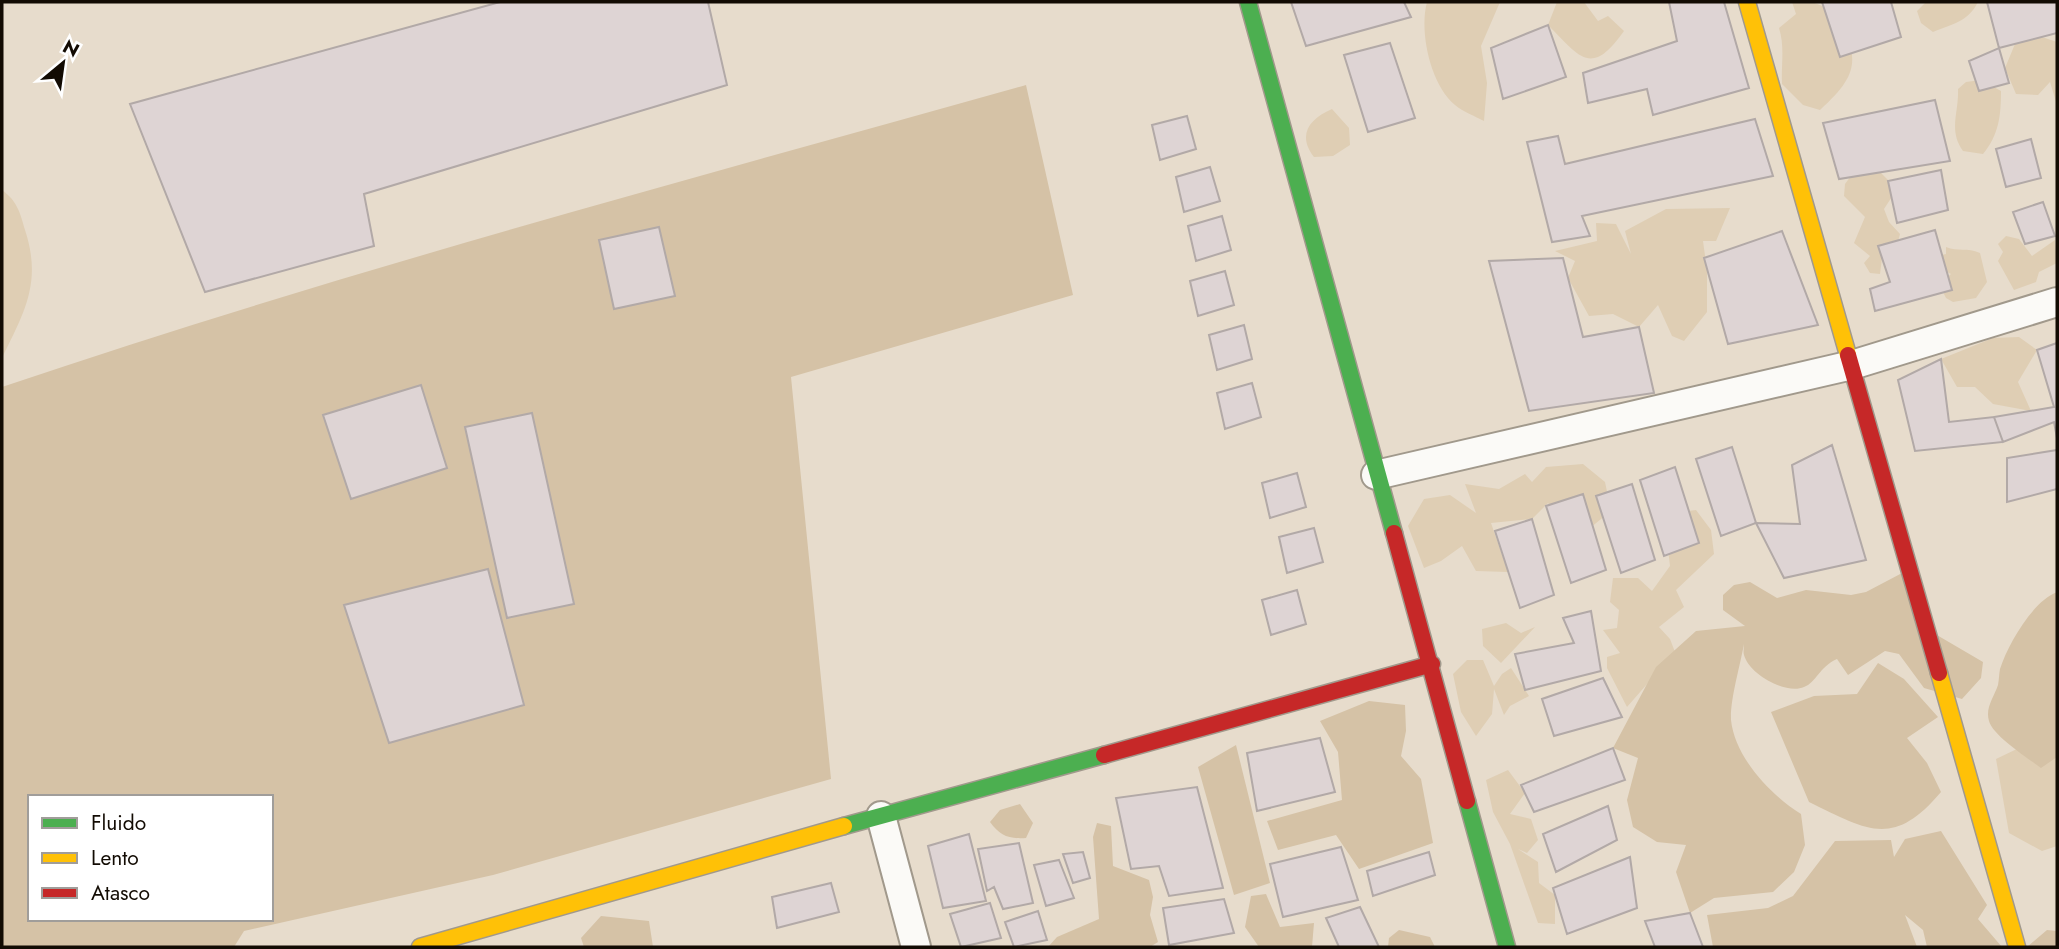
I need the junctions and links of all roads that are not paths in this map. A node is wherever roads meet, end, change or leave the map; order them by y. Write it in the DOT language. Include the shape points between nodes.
graph roads {
  1 [pos="1248,2"];
  2 [pos="1747,2"];
  3 [pos="2057,302"];
  4 [pos="1852,365"];
  5 [pos="1376,475"];
  6 [pos="1432,664"];
  7 [pos="881,816"];
  8 [pos="420,947"];
  9 [pos="916,947"];
  10 [pos="1507,947"];
  11 [pos="2017,947"];
  1 -- 5 [label="street"];
  2 -- 4 [label="street"];
  3 -- 4 [label="street"];
  4 -- 5 [label="street"];
  4 -- 11 [label="street"];
  5 -- 6 [label="street"];
  6 -- 7 [label="street"];
  6 -- 10 [label="street"];
  7 -- 8 [label="street"];
  7 -- 9 [label="street"];
}
